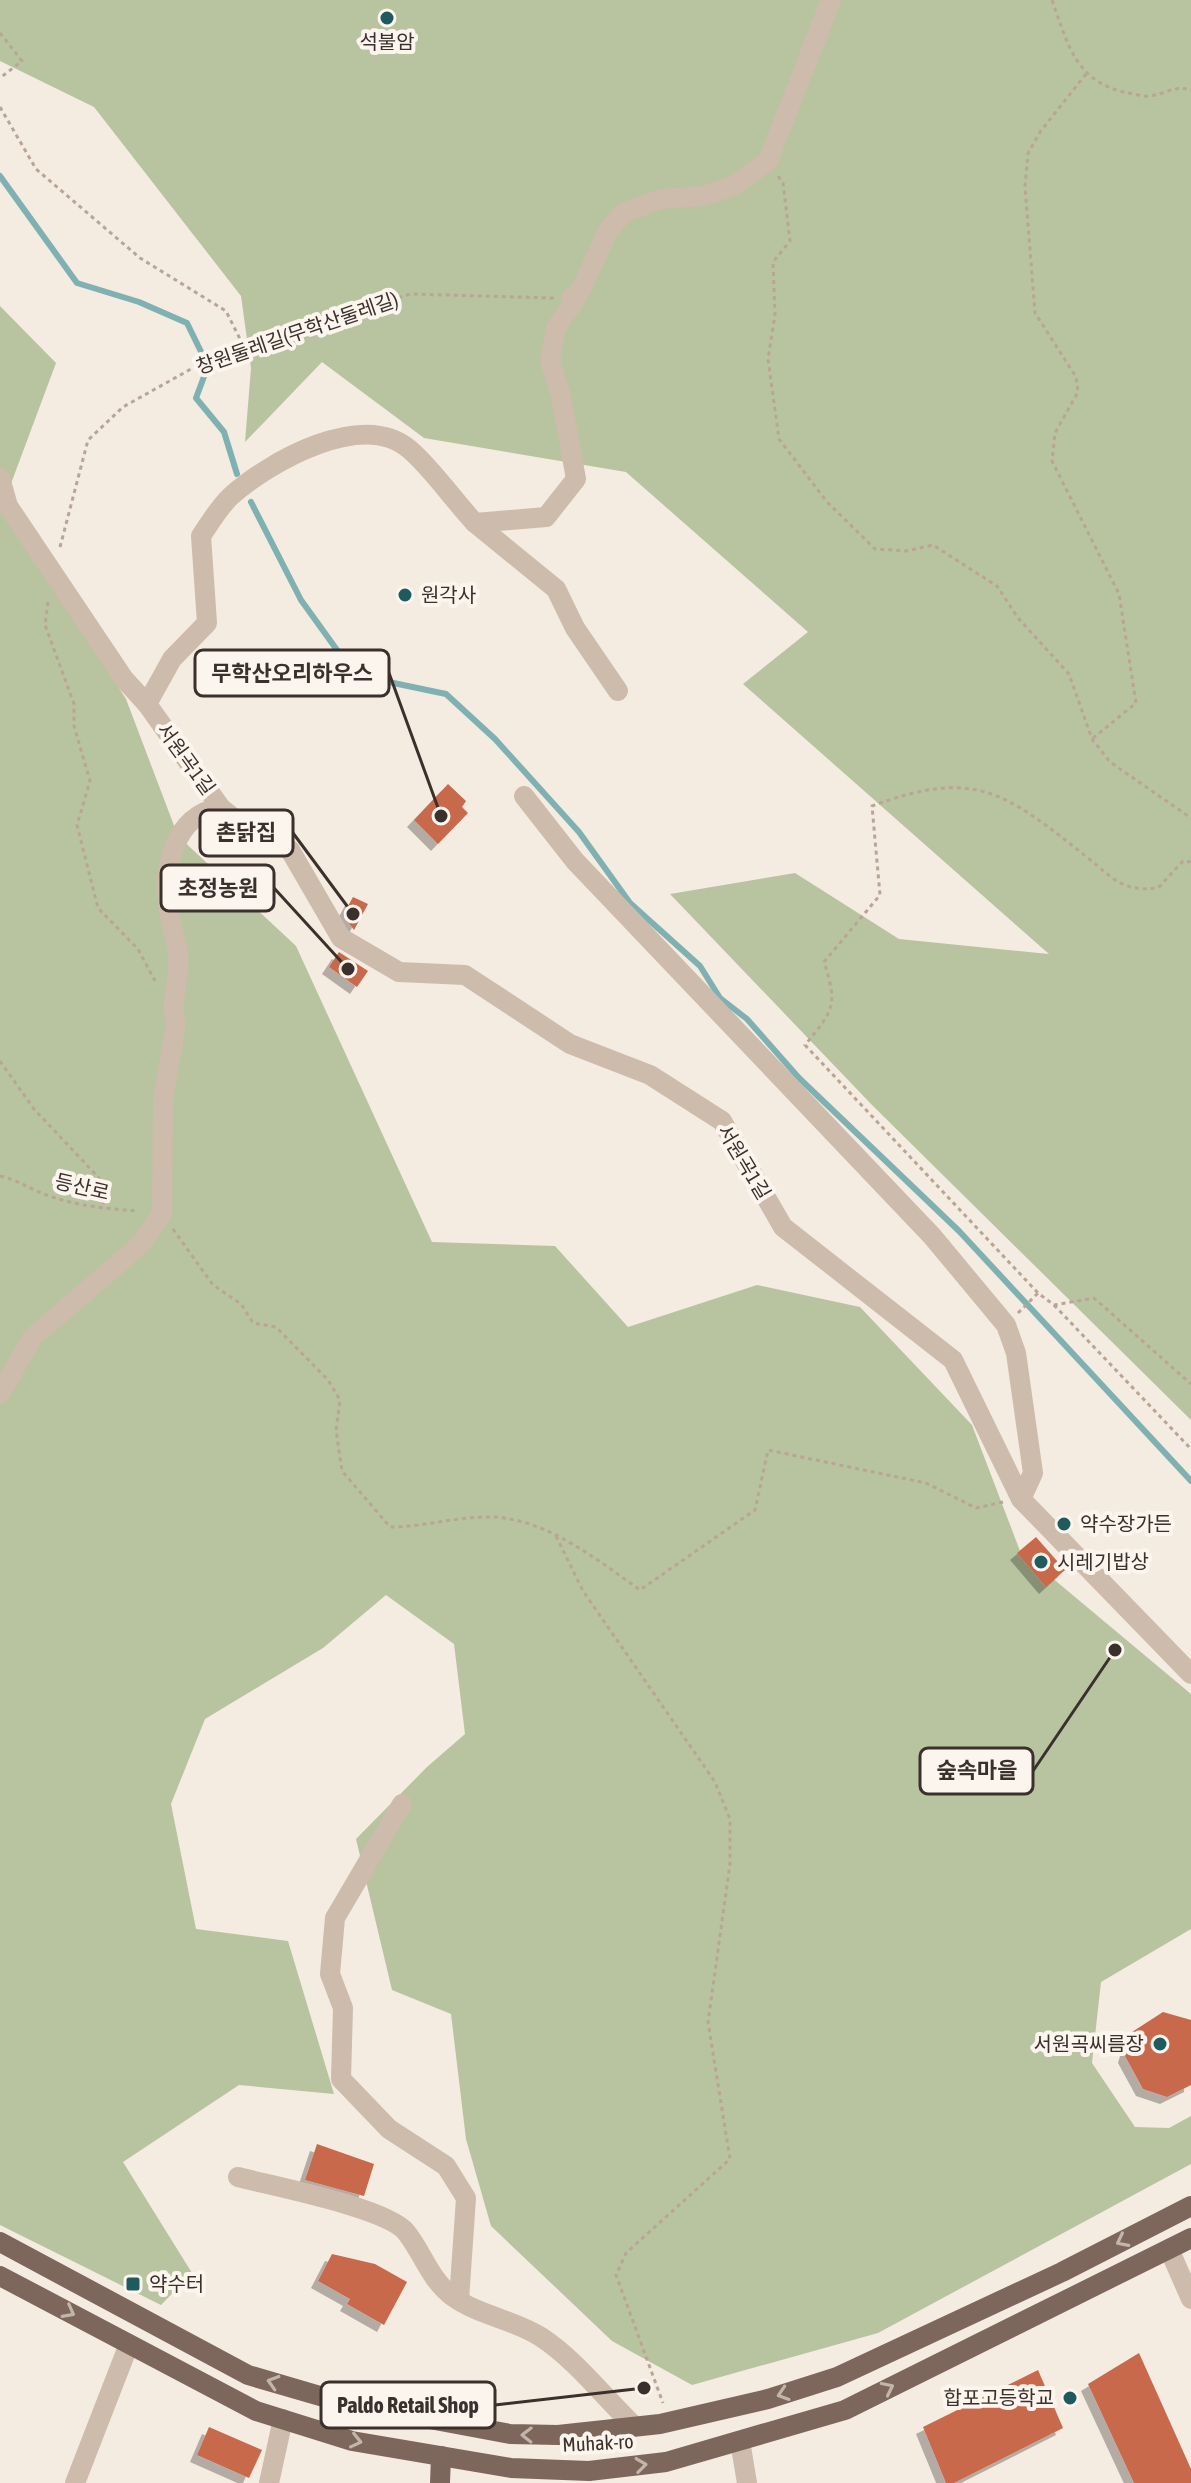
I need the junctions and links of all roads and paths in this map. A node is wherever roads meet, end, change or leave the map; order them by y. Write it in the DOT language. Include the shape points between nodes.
graph roads {
  1 [pos="831,0"];
  2 [pos="1052,0"];
  3 [pos="0,33"];
  4 [pos="1086,74"];
  5 [pos="0,78"];
  6 [pos="1191,90"];
  7 [pos="0,107"];
  8 [pos="768,161"];
  9 [pos="575,296"];
  10 [pos="244,347"];
  11 [pos="0,478"];
  12 [pos="475,523"];
  13 [pos="52,574"];
  14 [pos="618,691"];
  15 [pos="147,704"];
  16 [pos="1092,739"];
  17 [pos="524,796"];
  18 [pos="221,808"];
  19 [pos="1191,818"];
  20 [pos="1191,862"];
  21 [pos="173,1012"];
  22 [pos="0,1061"];
  23 [pos="0,1176"];
  24 [pos="104,1208"];
  25 [pos="162,1213"];
  26 [pos="1038,1293"];
  27 [pos="1054,1305"];
  28 [pos="1014,1317"];
  29 [pos="1191,1384"];
  30 [pos="0,1394"];
  31 [pos="1191,1449"];
  32 [pos="1021,1499"];
  33 [pos="555,1535"];
  34 [pos="1191,1674"];
  35 [pos="402,1804"];
  36 [pos="238,2177"];
  37 [pos="1191,2206"];
  38 [pos="1191,2238"];
  39 [pos="0,2242"];
  40 [pos="1169,2249"];
  41 [pos="0,2276"];
  42 [pos="1191,2299"];
  43 [pos="459,2300"];
  44 [pos="129,2344"];
  45 [pos="283,2419"];
  46 [pos="669,2421"];
  47 [pos="634,2426"];
  48 [pos="740,2441"];
  49 [pos="441,2456"];
  50 [pos="75,2483"];
  51 [pos="269,2483"];
  52 [pos="440,2483"];
  53 [pos="747,2483"];
  1 -- 8 [label="street"];
  2 -- 4 [label="path" via="1071,55"];
  3 -- 5 [label="path" via="22,61"];
  4 -- 6 [label="path" via="1107,88 1147,96 1178,87"];
  4 -- 16 [label="path" via="1028,153 1025,186 1035,313 1076,377 1078,392 1055,433 1052,461 1119,594 1134,669 1136,703"];
  7 -- 10 [label="path" via="36,169 140,258 226,311"];
  8 -- 9 [label="street" via="733,186 703,196 661,199 623,213"];
  8 -- 16 [label="path" via="783,183 790,241 773,262 775,315 768,359 779,439 827,502 875,549 906,551 933,545 997,586 1018,618 1069,674"];
  9 -- 10 [label="path, 창원둘레길(무학산둘레길)" via="410,294"];
  9 -- 12 [label="street" via="556,328 550,361 576,479 546,517"];
  10 -- 13 [label="path, 창원둘레길(무학산둘레길)" via="123,407 88,440"];
  11 -- 13 [label="street, 서원곡1길" via="8,506"];
  12 -- 14 [label="street, 서원곡1길" via="556,589 575,628"];
  12 -- 15 [label="street, 서원곡1길" via="409,448 377,434 323,440 270,468 228,499 201,536 207,623 172,659"];
  13 -- 15 [label="street, 서원곡1길"];
  13 -- 21 [label="path, 창원둘레길(무학산둘레길)" via="45,625 74,704 74,726 90,781 77,825 98,908 138,949"];
  15 -- 18 [label="street, 서원곡1길"];
  16 -- 19 [label="path" via="1110,762"];
  17 -- 32 [label="street" via="575,861 932,1236 1006,1325 1016,1353 1033,1473"];
  18 -- 21 [label="street" via="208,809 183,828 168,863 168,909 178,955"];
  18 -- 32 [label="street, 서원곡1길" via="249,830 290,850 341,938 399,972 465,975 570,1044 650,1075 722,1121 783,1227 953,1360"];
  20 -- 26 [label="path" via="1183,861 1158,888 1125,888 995,792 953,786 916,789 872,806 880,895 824,962 835,994 825,1021 805,1045"];
  21 -- 25 [label="street" via="176,1024 163,1099"];
  22 -- 24 [label="path" via="34,1109 99,1178"];
  23 -- 24 [label="path, 등산로" via="24,1181 50,1197"];
  24 -- 25 [label="path, 등산로"];
  25 -- 30 [label="street" via="142,1243 32,1338"];
  25 -- 33 [label="path" via="213,1285 241,1304 253,1323 276,1327 328,1380 340,1400 336,1430 342,1471 390,1527 514,1518"];
  26 -- 27 [label="path"];
  26 -- 28 [label="path"];
  27 -- 29 [label="path" via="1094,1298"];
  27 -- 31 [label="path"];
  32 -- 33 [label="path" via="976,1508 926,1483 768,1450 755,1510 640,1590"];
  32 -- 34 [label="street, 서원곡1길"];
  33 -- 46 [label="path" via="583,1591 715,1782 730,1819 730,1864 708,2022 730,2159 626,2253 616,2275"];
  35 -- 43 [label="street" via="335,1918 330,1974 343,2008 341,2079 389,2129 446,2166 466,2198"];
  36 -- 43 [label="street" via="377,2214 405,2230 425,2268"];
  37 -- 46 [label="main road, Muhak-ro, one-way" via="837,2377"];
  38 -- 40 [label="main road, Muhak-ro"];
  47 -- 39 [label="main road, Muhak-ro, one-way" via="558,2435 510,2434 344,2403 248,2375"];
  40 -- 42 [label="street"];
  48 -- 40 [label="main road, Muhak-ro, one-way" via="845,2410"];
  41 -- 44 [label="main road, Muhak-ro, one-way"];
  43 -- 47 [label="street" via="540,2336"];
  44 -- 45 [label="main road, Muhak-ro" via="256,2411"];
  44 -- 50 [label="street"];
  45 -- 49 [label="main road, Muhak-ro, one-way" via="352,2441"];
  45 -- 51 [label="street"];
  46 -- 47 [label="main road, Muhak-ro"];
  49 -- 48 [label="main road, Muhak-ro, one-way" via="511,2468 589,2471 666,2462"];
  48 -- 53 [label="street"];
  49 -- 52 [label="main road"];
}
